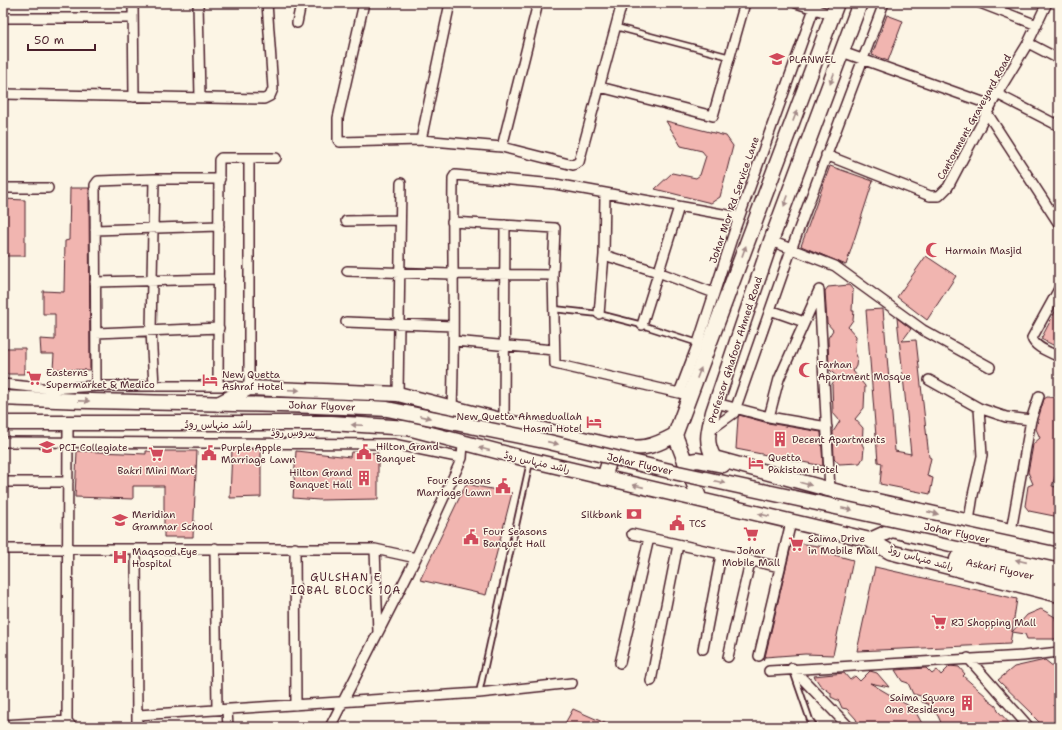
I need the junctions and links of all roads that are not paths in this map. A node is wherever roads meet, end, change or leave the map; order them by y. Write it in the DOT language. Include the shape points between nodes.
graph roads {
  1 [pos="133,3"];
  2 [pos="198,3"];
  3 [pos="267,3"];
  4 [pos="301,3"];
  5 [pos="364,3"];
  6 [pos="450,3"];
  7 [pos="538,3"];
  8 [pos="622,3"];
  9 [pos="745,3"];
  10 [pos="796,3"];
  11 [pos="860,3"];
  12 [pos="884,3"];
  13 [pos="980,3"];
  14 [pos="1047,3"];
  15 [pos="815,5"];
  16 [pos="835,9"];
  17 [pos="3,18"];
  18 [pos="134,18"];
  19 [pos="297,23"];
  20 [pos="1037,25"];
  21 [pos="616,27"];
  22 [pos="1028,43"];
  23 [pos="842,52"];
  24 [pos="730,57"];
  25 [pos="863,58"];
  26 [pos="1059,59"];
  27 [pos="600,87"];
  28 [pos="3,94"];
  29 [pos="997,94"];
  30 [pos="134,97"];
  31 [pos="200,98"];
  32 [pos="989,109"];
  33 [pos="1059,126"];
  34 [pos="421,140"];
  35 [pos="785,143"];
  36 [pos="502,147"];
  37 [pos="805,152"];
  38 [pos="826,154"];
  39 [pos="276,158"];
  40 [pos="249,159"];
  41 [pos="154,179"];
  42 [pos="220,179"];
  43 [pos="401,183"];
  44 [pos="3,188"];
  45 [pos="48,188"];
  46 [pos="605,193"];
  47 [pos="679,207"];
  48 [pos="739,217"];
  49 [pos="400,220"];
  50 [pos="346,221"];
  51 [pos="452,222"];
  52 [pos="1059,224"];
  53 [pos="505,225"];
  54 [pos="219,226"];
  55 [pos="154,227"];
  56 [pos="95,230"];
  57 [pos="771,241"];
  58 [pos="791,250"];
  59 [pos="604,255"];
  60 [pos="347,271"];
  61 [pos="658,272"];
  62 [pos="399,273"];
  63 [pos="452,274"];
  64 [pos="505,274"];
  65 [pos="553,274"];
  66 [pos="219,279"];
  67 [pos="153,280"];
  68 [pos="95,282"];
  69 [pos="1059,289"];
  70 [pos="716,300"];
  71 [pos="554,309"];
  72 [pos="770,310"];
  73 [pos="599,314"];
  74 [pos="346,322"];
  75 [pos="804,322"];
  76 [pos="399,324"];
  77 [pos="642,324"];
  78 [pos="453,326"];
  79 [pos="219,328"];
  80 [pos="151,331"];
  81 [pos="96,333"];
  82 [pos="454,341"];
  83 [pos="504,344"];
  84 [pos="698,344"];
  85 [pos="554,350"];
  86 [pos="1059,357"];
  87 [pos="990,367"];
  88 [pos="929,380"];
  89 [pos="3,384"];
  90 [pos="96,386"];
  91 [pos="154,386"];
  92 [pos="218,386"];
  93 [pos="249,388"];
  94 [pos="52,394"];
  95 [pos="398,394"];
  96 [pos="684,395"];
  97 [pos="1039,396"];
  98 [pos="3,398"];
  99 [pos="716,403"];
  100 [pos="218,404"];
  101 [pos="452,408"];
  102 [pos="735,408"];
  103 [pos="979,408"];
  104 [pos="769,417"];
  105 [pos="1031,420"];
  106 [pos="504,421"];
  107 [pos="3,423"];
  108 [pos="68,424"];
  109 [pos="826,427"];
  110 [pos="709,431"];
  111 [pos="674,435"];
  112 [pos="3,442"];
  113 [pos="68,442"];
  114 [pos="463,444"];
  115 [pos="614,446"];
  116 [pos="462,458"];
  117 [pos="530,460"];
  118 [pos="685,462"];
  119 [pos="770,474"];
  120 [pos="604,478"];
  121 [pos="3,482"];
  122 [pos="68,482"];
  123 [pos="830,490"];
  124 [pos="700,500"];
  125 [pos="969,521"];
  126 [pos="790,522"];
  127 [pos="1011,530"];
  128 [pos="632,534"];
  129 [pos="649,538"];
  130 [pos="870,540"];
  131 [pos="1057,541"];
  132 [pos="678,545"];
  133 [pos="3,548"];
  134 [pos="215,548"];
  135 [pos="295,548"];
  136 [pos="375,549"];
  137 [pos="68,550"];
  138 [pos="136,550"];
  139 [pos="721,555"];
  140 [pos="1059,555"];
  141 [pos="416,558"];
  142 [pos="750,562"];
  143 [pos="780,567"];
  144 [pos="1059,570"];
  145 [pos="1059,582"];
  146 [pos="1059,595"];
  147 [pos="378,634"];
  148 [pos="703,648"];
  149 [pos="1059,652"];
  150 [pos="759,656"];
  151 [pos="728,657"];
  152 [pos="968,658"];
  153 [pos="620,663"];
  154 [pos="792,668"];
  155 [pos="769,671"];
  156 [pos="651,681"];
  157 [pos="572,683"];
  158 [pos="480,693"];
  159 [pos="342,702"];
  160 [pos="296,705"];
  161 [pos="217,710"];
  162 [pos="227,710"];
  163 [pos="138,715"];
  164 [pos="70,724"];
  165 [pos="7,726"];
  166 [pos="137,727"];
  167 [pos="228,727"];
  168 [pos="330,727"];
  169 [pos="815,727"];
  170 [pos="849,727"];
  171 [pos="1029,727"];
  1 -- 18 [label="street"];
  2 -- 31 [label="street"];
  3 -- 31 [label="street" via="273,89 270,96 264,99"];
  4 -- 19 [label="street"];
  5 -- 34 [label="street" via="338,118 338,140 342,143"];
  6 -- 34 [label="street"];
  7 -- 36 [label="street"];
  8 -- 21 [label="street"];
  9 -- 24 [label="street"];
  10 -- 15 [label="street"];
  11 -- 23 [label="main road, Professor Ghafoor Ahmed Road"];
  12 -- 25 [label="street"];
  13 -- 20 [label="street"];
  14 -- 20 [label="street, Cantonment Graveyard Road"];
  15 -- 16 [label="street"];
  15 -- 48 [label="street, Johar Mor Rd Service Lane"];
  35 -- 16 [label="main road, one-way"];
  17 -- 18 [label="street"];
  18 -- 30 [label="street"];
  20 -- 22 [label="street, Cantonment Graveyard Road"];
  21 -- 24 [label="lane"];
  21 -- 27 [label="street"];
  22 -- 26 [label="street"];
  22 -- 29 [label="street, Cantonment Graveyard Road"];
  23 -- 25 [label="street"];
  23 -- 37 [label="main road, Professor Ghafoor Ahmed Road, one-way"];
  24 -- 27 [label="street" via="713,116"];
  25 -- 32 [label="street"];
  25 -- 38 [label="street"];
  27 -- 36 [label="street" via="577,164"];
  28 -- 30 [label="street"];
  29 -- 32 [label="street, Cantonment Graveyard Road"];
  29 -- 33 [label="street"];
  30 -- 31 [label="street"];
  32 -- 38 [label="street, Cantonment Graveyard Road" via="948,188 939,196 930,196"];
  32 -- 52 [label="street"];
  34 -- 36 [label="street"];
  35 -- 37 [label="main road"];
  70 -- 35 [label="main road, one-way"];
  37 -- 57 [label="main road, Professor Ghafoor Ahmed Road, one-way"];
  38 -- 58 [label="street"];
  39 -- 40 [label="street"];
  40 -- 42 [label="street" via="221,158"];
  40 -- 93 [label="street"];
  41 -- 42 [label="street"];
  41 -- 55 [label="street"];
  41 -- 56 [label="street" via="98,180 95,185"];
  42 -- 54 [label="street"];
  43 -- 49 [label="street"];
  44 -- 45 [label="street"];
  46 -- 47 [label="street"];
  46 -- 51 [label="street" via="555,184 458,174 453,178"];
  46 -- 59 [label="street"];
  47 -- 48 [label="street"];
  47 -- 61 [label="street"];
  48 -- 70 [label="street, Johar Mor Rd Service Lane"];
  49 -- 50 [label="street"];
  49 -- 62 [label="street"];
  51 -- 53 [label="street"];
  51 -- 63 [label="street"];
  53 -- 64 [label="street"];
  53 -- 65 [label="street" via="555,228"];
  54 -- 55 [label="street"];
  54 -- 66 [label="street"];
  55 -- 56 [label="street"];
  55 -- 67 [label="street"];
  56 -- 68 [label="street"];
  57 -- 58 [label="street"];
  57 -- 99 [label="main road, Professor Ghafoor Ahmed Road"];
  58 -- 72 [label="street"];
  58 -- 87 [label="street" via="836,266 923,330"];
  59 -- 61 [label="street"];
  59 -- 73 [label="street"];
  60 -- 62 [label="street"];
  61 -- 70 [label="street"];
  61 -- 77 [label="street"];
  62 -- 63 [label="street"];
  62 -- 76 [label="street"];
  63 -- 64 [label="street"];
  63 -- 78 [label="street"];
  64 -- 65 [label="street"];
  64 -- 83 [label="street"];
  65 -- 71 [label="street"];
  66 -- 67 [label="street"];
  66 -- 79 [label="street"];
  67 -- 68 [label="street"];
  67 -- 80 [label="street"];
  68 -- 81 [label="street"];
  69 -- 86 [label="street" via="1032,338 1033,342"];
  70 -- 84 [label="street, Johar Mor Rd Service Lane"];
  96 -- 70 [label="main road, one-way"];
  71 -- 73 [label="lane"];
  71 -- 85 [label="street"];
  72 -- 75 [label="street"];
  72 -- 102 [label="street"];
  73 -- 77 [label="lane"];
  74 -- 76 [label="street"];
  75 -- 104 [label="street" via="779,378"];
  75 -- 109 [label="street" via="819,290"];
  76 -- 78 [label="street"];
  76 -- 95 [label="street"];
  77 -- 84 [label="lane"];
  78 -- 82 [label="street"];
  79 -- 80 [label="street"];
  79 -- 92 [label="street"];
  80 -- 81 [label="street"];
  80 -- 91 [label="street"];
  81 -- 90 [label="street"];
  82 -- 83 [label="street"];
  82 -- 101 [label="street"];
  83 -- 85 [label="street"];
  83 -- 106 [label="street"];
  84 -- 96 [label="street, Johar Mor Rd Service Lane"];
  85 -- 96 [label="street" via="554,362 557,366"];
  88 -- 103 [label="street"];
  89 -- 94 [label="street"];
  90 -- 91 [label="street"];
  90 -- 94 [label="street"];
  91 -- 92 [label="street"];
  92 -- 93 [label="street"];
  93 -- 95 [label="main road, one-way"];
  93 -- 100 [label="main road"];
  94 -- 98 [label="main road, راشد منہاس روڈ"];
  94 -- 100 [label="main road, راشد منہاس روڈ, one-way"];
  95 -- 101 [label="main road"];
  96 -- 111 [label="main road"];
  97 -- 105 [label="street"];
  99 -- 102 [label="street"];
  99 -- 110 [label="main road, Professor Ghafoor Ahmed Road"];
  100 -- 140 [label="main road, Johar Flyover, one-way, bridge" via="387,409 549,442 678,473"];
  101 -- 106 [label="main road"];
  102 -- 104 [label="street"];
  102 -- 110 [label="street" via="734,413"];
  103 -- 105 [label="street" via="1006,417"];
  103 -- 125 [label="street" via="982,456"];
  104 -- 109 [label="street"];
  105 -- 127 [label="street"];
  106 -- 115 [label="main road"];
  107 -- 108 [label="main road, راشد منہاس روڈ"];
  108 -- 113 [label="street"];
  114 -- 108 [label="main road, راشد منہاس روڈ, one-way" via="408,428 331,423"];
  109 -- 123 [label="street"];
  110 -- 119 [label="main road, Professor Ghafoor Ahmed Road" via="708,448 714,458"];
  111 -- 115 [label="main road" via="653,447"];
  111 -- 118 [label="main road"];
  112 -- 113 [label="street, سروس روڈ"];
  113 -- 116 [label="street, سروس روڈ" via="393,444"];
  113 -- 122 [label="street"];
  114 -- 116 [label="street"];
  117 -- 114 [label="main road, راشد منہاس روڈ, one-way"];
  115 -- 120 [label="main road"];
  116 -- 141 [label="street"];
  117 -- 120 [label="main road, راشد منہاس روڈ"];
  117 -- 158 [label="lane"];
  118 -- 119 [label="main road" via="697,460"];
  118 -- 124 [label="main road"];
  119 -- 123 [label="main road, Professor Ghafoor Ahmed Road, one-way"];
  124 -- 120 [label="main road, راشد منہاس روڈ, one-way"];
  121 -- 122 [label="street"];
  122 -- 137 [label="street"];
  123 -- 125 [label="main road, Professor Ghafoor Ahmed Road, one-way"];
  126 -- 124 [label="main road, راشد منہاس روڈ, one-way"];
  125 -- 127 [label="main road, Professor Ghafoor Ahmed Road"];
  126 -- 130 [label="main road, راشد منہاس روڈ"];
  126 -- 143 [label="street"];
  127 -- 131 [label="main road, Professor Ghafoor Ahmed Road"];
  128 -- 129 [label="street"];
  129 -- 132 [label="street"];
  129 -- 153 [label="street"];
  144 -- 130 [label="main road, one-way" via="892,530"];
  130 -- 145 [label="main road, Askari Flyover"];
  130 -- 146 [label="main road, راشد منہاس روڈ" via="890,552"];
  132 -- 139 [label="street"];
  132 -- 156 [label="street"];
  133 -- 137 [label="street"];
  134 -- 135 [label="street"];
  134 -- 138 [label="street"];
  134 -- 161 [label="street"];
  135 -- 136 [label="street"];
  135 -- 160 [label="street"];
  136 -- 141 [label="street"];
  136 -- 147 [label="street"];
  137 -- 138 [label="street"];
  137 -- 164 [label="street"];
  138 -- 163 [label="street"];
  139 -- 142 [label="street"];
  139 -- 148 [label="street"];
  141 -- 147 [label="street"];
  142 -- 143 [label="street"];
  142 -- 151 [label="street"];
  143 -- 150 [label="street"];
  147 -- 159 [label="street"];
  149 -- 152 [label="street"];
  152 -- 154 [label="street"];
  152 -- 171 [label="street"];
  154 -- 155 [label="street"];
  154 -- 169 [label="lane" via="810,720"];
  154 -- 170 [label="street"];
  157 -- 158 [label="street"];
  158 -- 159 [label="street"];
  159 -- 160 [label="street"];
  159 -- 168 [label="street"];
  160 -- 162 [label="street"];
  161 -- 162 [label="street"];
  161 -- 163 [label="street"];
  162 -- 167 [label="street"];
  163 -- 166 [label="street"];
  164 -- 165 [label="street"];
}
